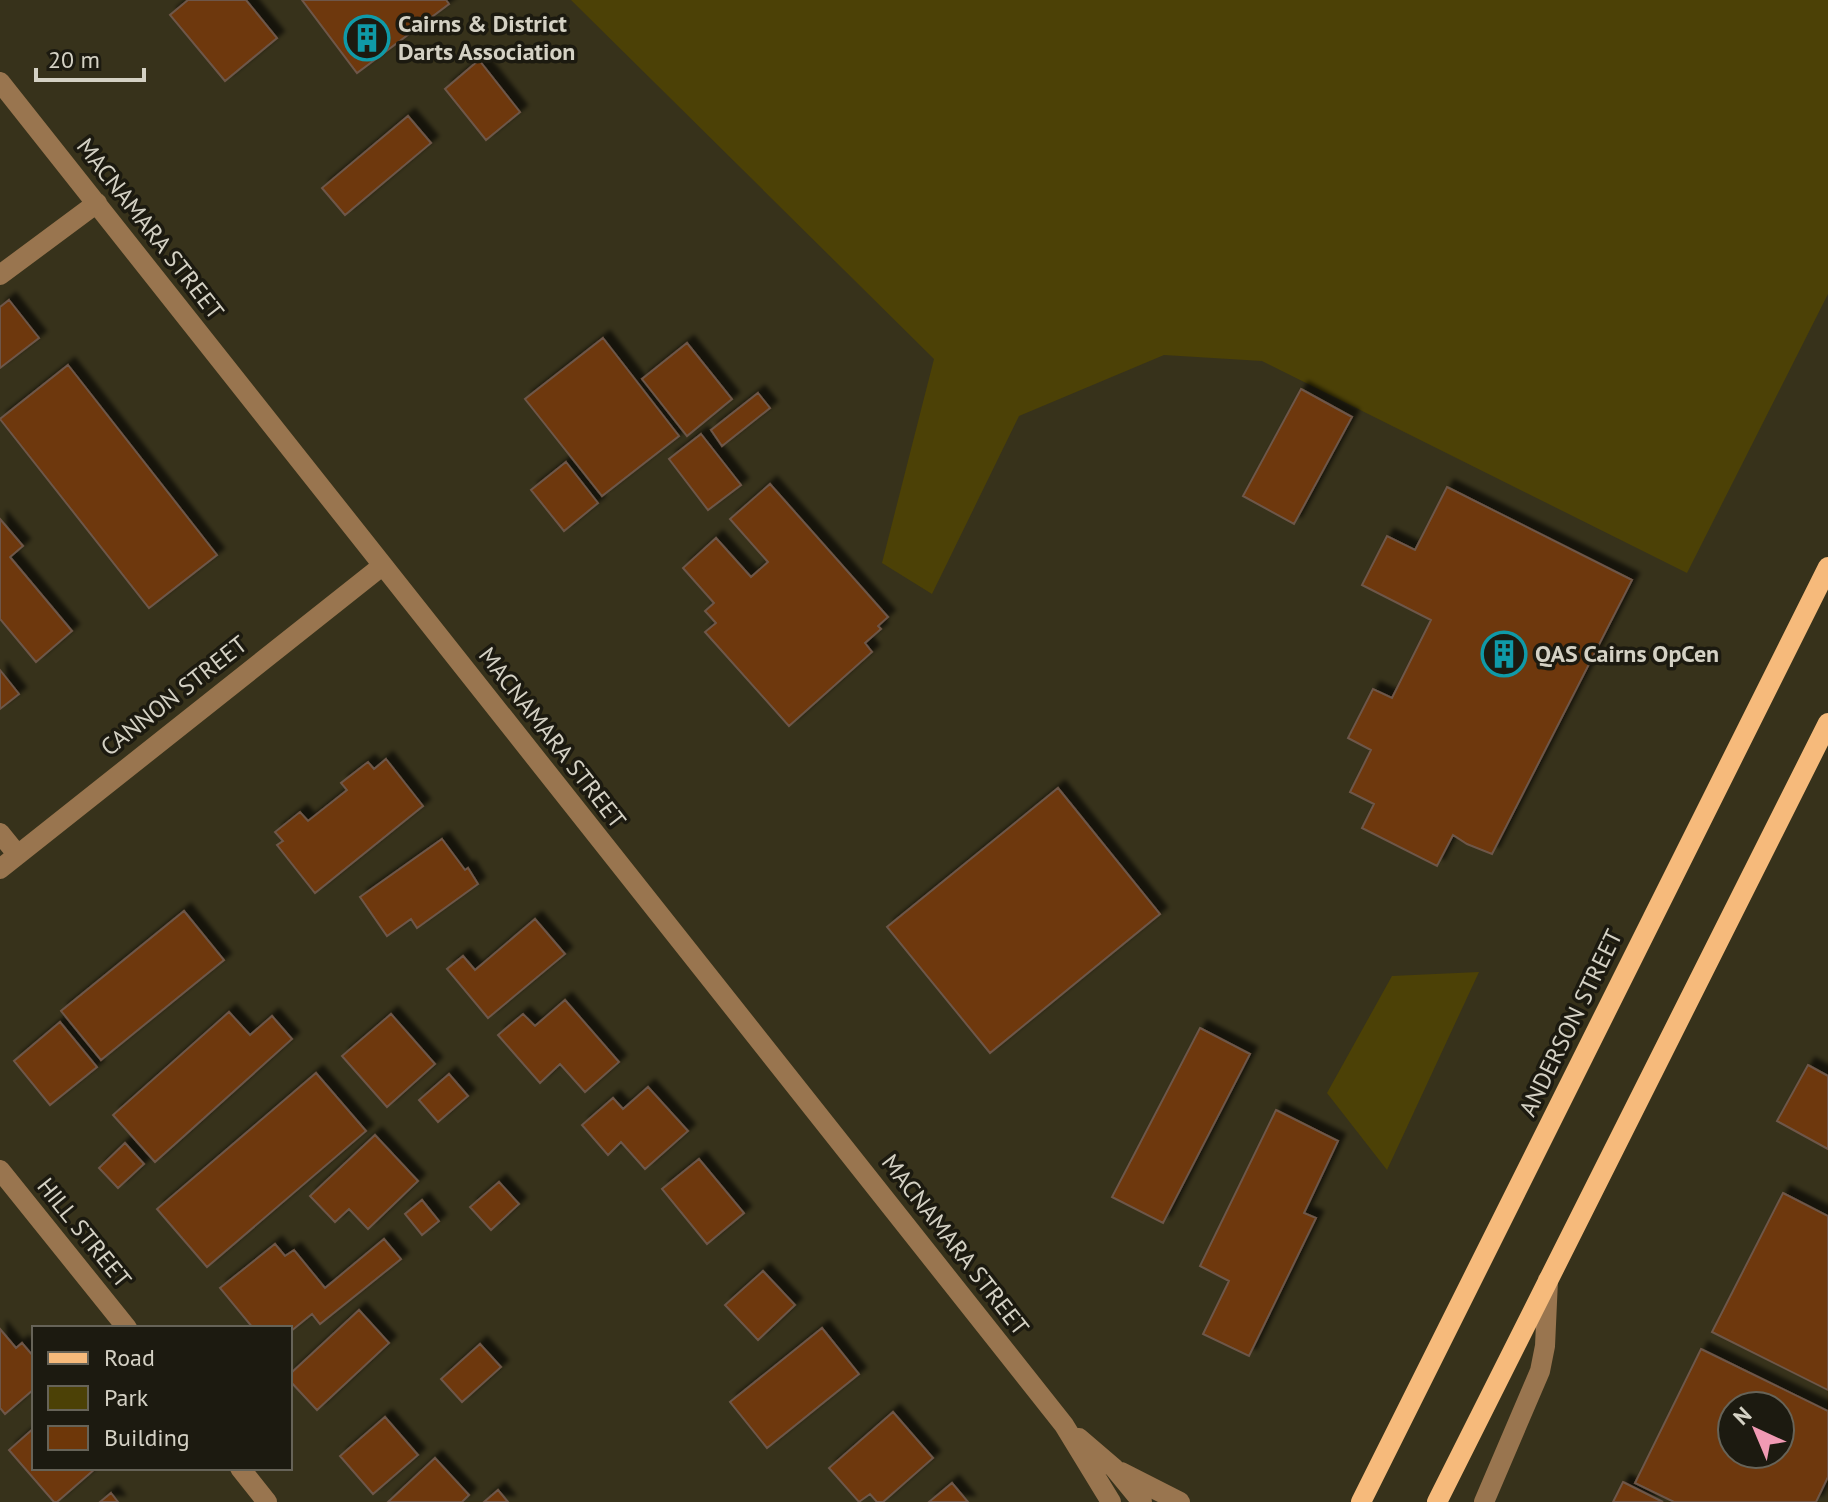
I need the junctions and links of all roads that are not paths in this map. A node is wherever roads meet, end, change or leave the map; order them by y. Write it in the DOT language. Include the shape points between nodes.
graph roads {
  1 [pos="0,82"];
  2 [pos="97,203"];
  3 [pos="0,275"];
  4 [pos="382,566"];
  5 [pos="1828,567"];
  6 [pos="1828,723"];
  7 [pos="0,833"];
  8 [pos="17,854"];
  9 [pos="0,869"];
  10 [pos="0,1170"];
  11 [pos="1548,1280"];
  12 [pos="125,1326"];
  13 [pos="1064,1425"];
  14 [pos="1114,1468"];
  15 [pos="242,1470"];
  16 [pos="267,1502"];
  17 [pos="1111,1502"];
  18 [pos="1142,1502"];
  19 [pos="1180,1502"];
  20 [pos="1361,1502"];
  21 [pos="1437,1502"];
  22 [pos="1484,1502"];
  1 -- 2 [label="street, MACNAMARA STREET"];
  2 -- 3 [label="street"];
  2 -- 4 [label="street, MACNAMARA STREET"];
  4 -- 8 [label="street, CANNON STREET"];
  4 -- 13 [label="street, MACNAMARA STREET"];
  5 -- 20 [label="main road, ANDERSON STREET"];
  6 -- 11 [label="main road"];
  7 -- 8 [label="street"];
  8 -- 9 [label="street, CANNON STREET"];
  10 -- 12 [label="street, HILL STREET"];
  11 -- 21 [label="main road"];
  11 -- 22 [label="street" via="1540,1371"];
  13 -- 14 [label="street, MACNAMARA STREET"];
  13 -- 17 [label="street, MACNAMARA STREET"];
  14 -- 18 [label="street, MACNAMARA STREET"];
  14 -- 19 [label="street"];
  15 -- 16 [label="street"];
}
